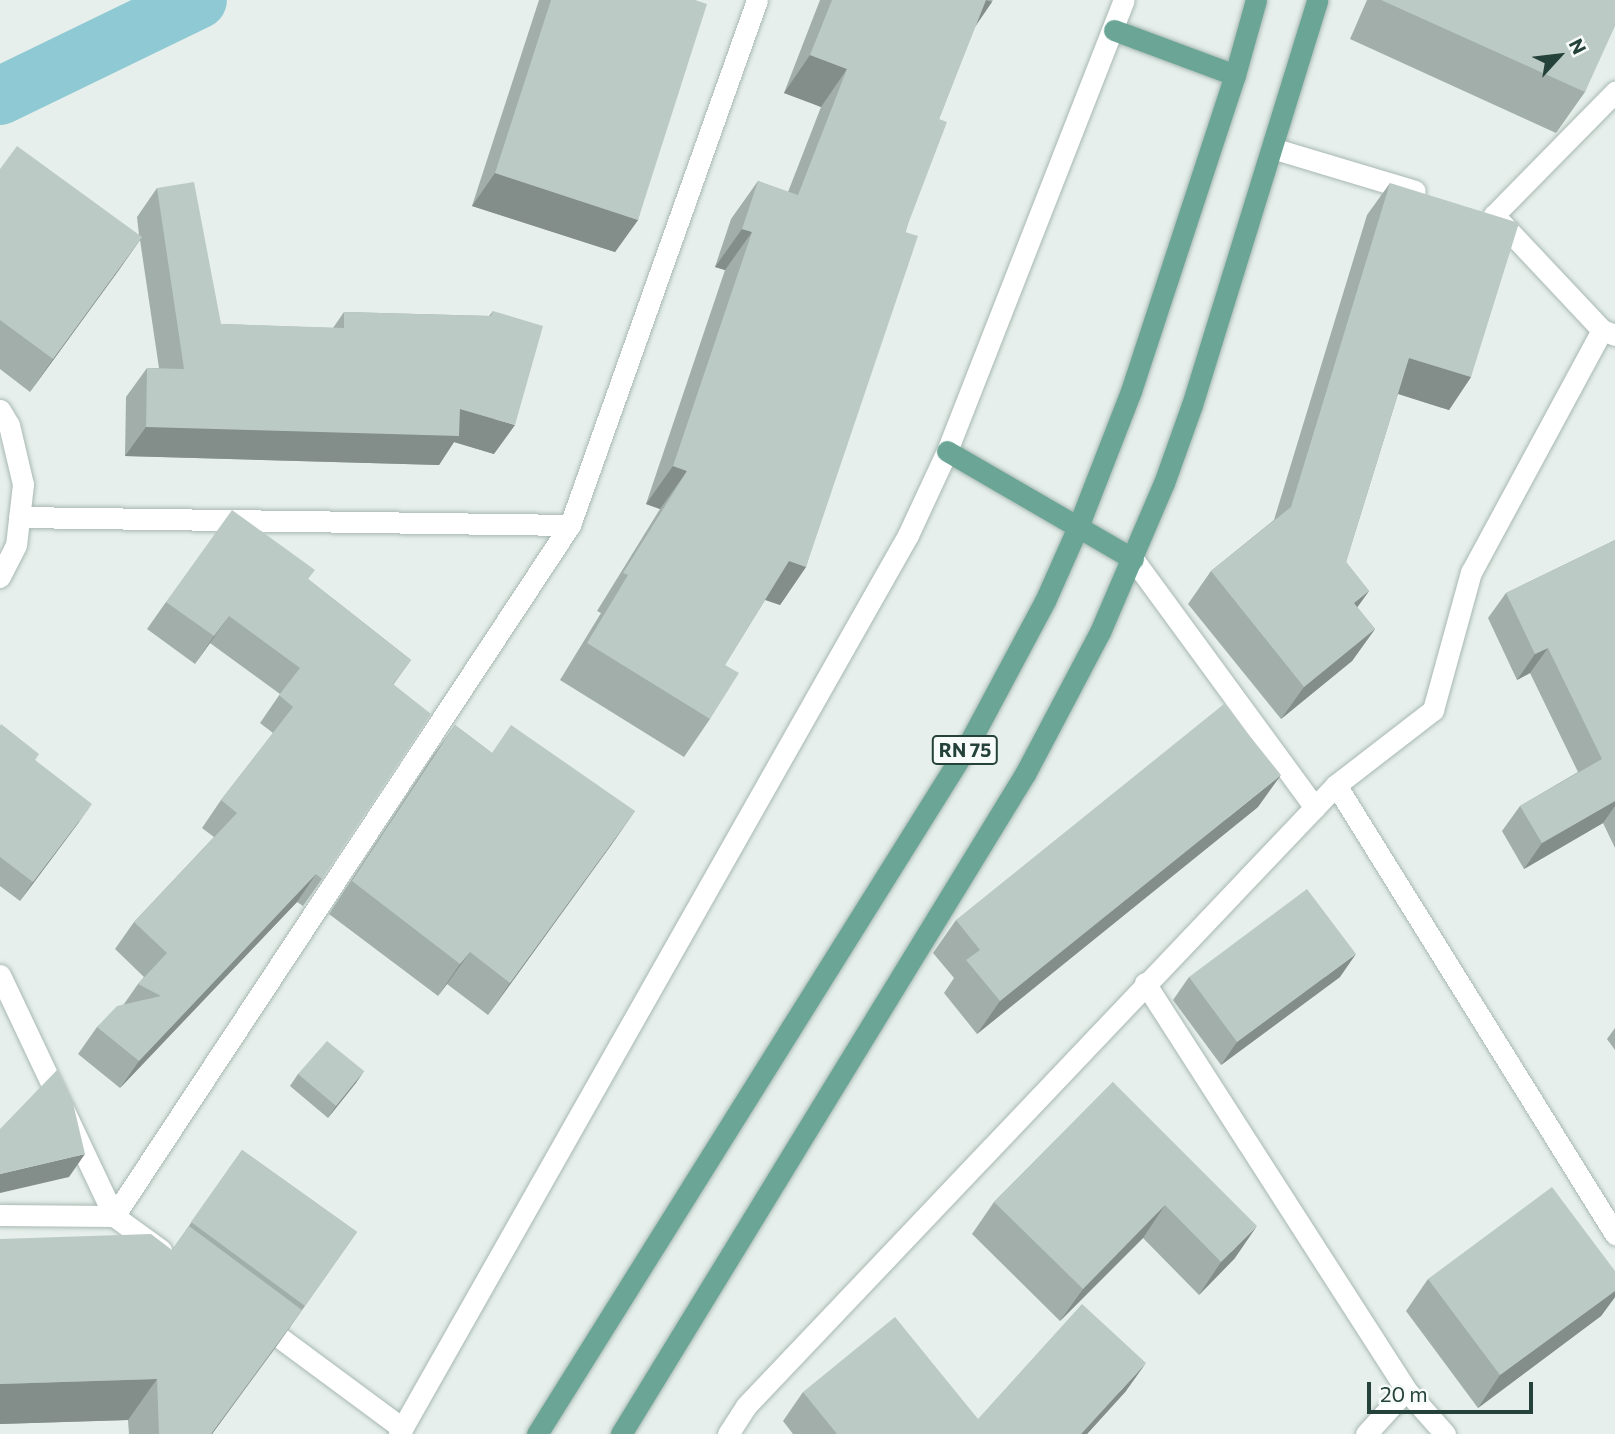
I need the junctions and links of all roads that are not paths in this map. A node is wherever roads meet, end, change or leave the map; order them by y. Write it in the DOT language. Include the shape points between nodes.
graph roads {
  1 [pos="757,0"];
  2 [pos="1124,0"];
  3 [pos="1256,0"];
  4 [pos="1317,0"];
  5 [pos="1114,30"];
  6 [pos="1235,75"];
  7 [pos="1615,92"];
  8 [pos="1272,148"];
  9 [pos="1429,196"];
  10 [pos="1468,207"];
  11 [pos="1494,215"];
  12 [pos="1608,333"];
  13 [pos="0,410"];
  14 [pos="947,451"];
  15 [pos="19,517"];
  16 [pos="570,525"];
  17 [pos="1079,527"];
  18 [pos="1133,559"];
  19 [pos="0,577"];
  20 [pos="1336,785"];
  21 [pos="1315,808"];
  22 [pos="0,975"];
  23 [pos="1145,983"];
  24 [pos="0,1215"];
  25 [pos="114,1216"];
  26 [pos="1615,1234"];
  27 [pos="181,1265"];
  28 [pos="247,1314"];
  29 [pos="1406,1390"];
  30 [pos="401,1431"];
  31 [pos="537,1434"];
  32 [pos="621,1434"];
  33 [pos="728,1434"];
  34 [pos="1366,1434"];
  35 [pos="1445,1434"];
  1 -- 16 [label="street"];
  2 -- 5 [label="street"];
  3 -- 6 [label="main road, RN 75"];
  4 -- 8 [label="main road, RN 75"];
  5 -- 6 [label="main road"];
  5 -- 14 [label="street"];
  6 -- 17 [label="main road, RN 75" via="1131,391"];
  7 -- 11 [label="street"];
  8 -- 9 [label="street"];
  8 -- 18 [label="main road, RN 75" via="1192,405"];
  10 -- 11 [label="street"];
  11 -- 12 [label="street"];
  12 -- 20 [label="street" via="1471,572 1433,710"];
  13 -- 15 [label="street" via="9,425 23,484"];
  14 -- 17 [label="main road"];
  14 -- 30 [label="street" via="869,608"];
  15 -- 16 [label="street"];
  15 -- 19 [label="street" via="16,545"];
  16 -- 25 [label="street"];
  17 -- 18 [label="main road"];
  17 -- 31 [label="main road, RN 75" via="968,744"];
  18 -- 21 [label="street"];
  18 -- 32 [label="main road, RN 75" via="1025,774"];
  20 -- 21 [label="street"];
  20 -- 26 [label="street"];
  21 -- 23 [label="street"];
  22 -- 25 [label="street"];
  23 -- 29 [label="street"];
  23 -- 33 [label="street" via="746,1406"];
  24 -- 25 [label="street"];
  25 -- 27 [label="street"];
  28 -- 30 [label="street"];
  29 -- 34 [label="street"];
  29 -- 35 [label="street"];
}
